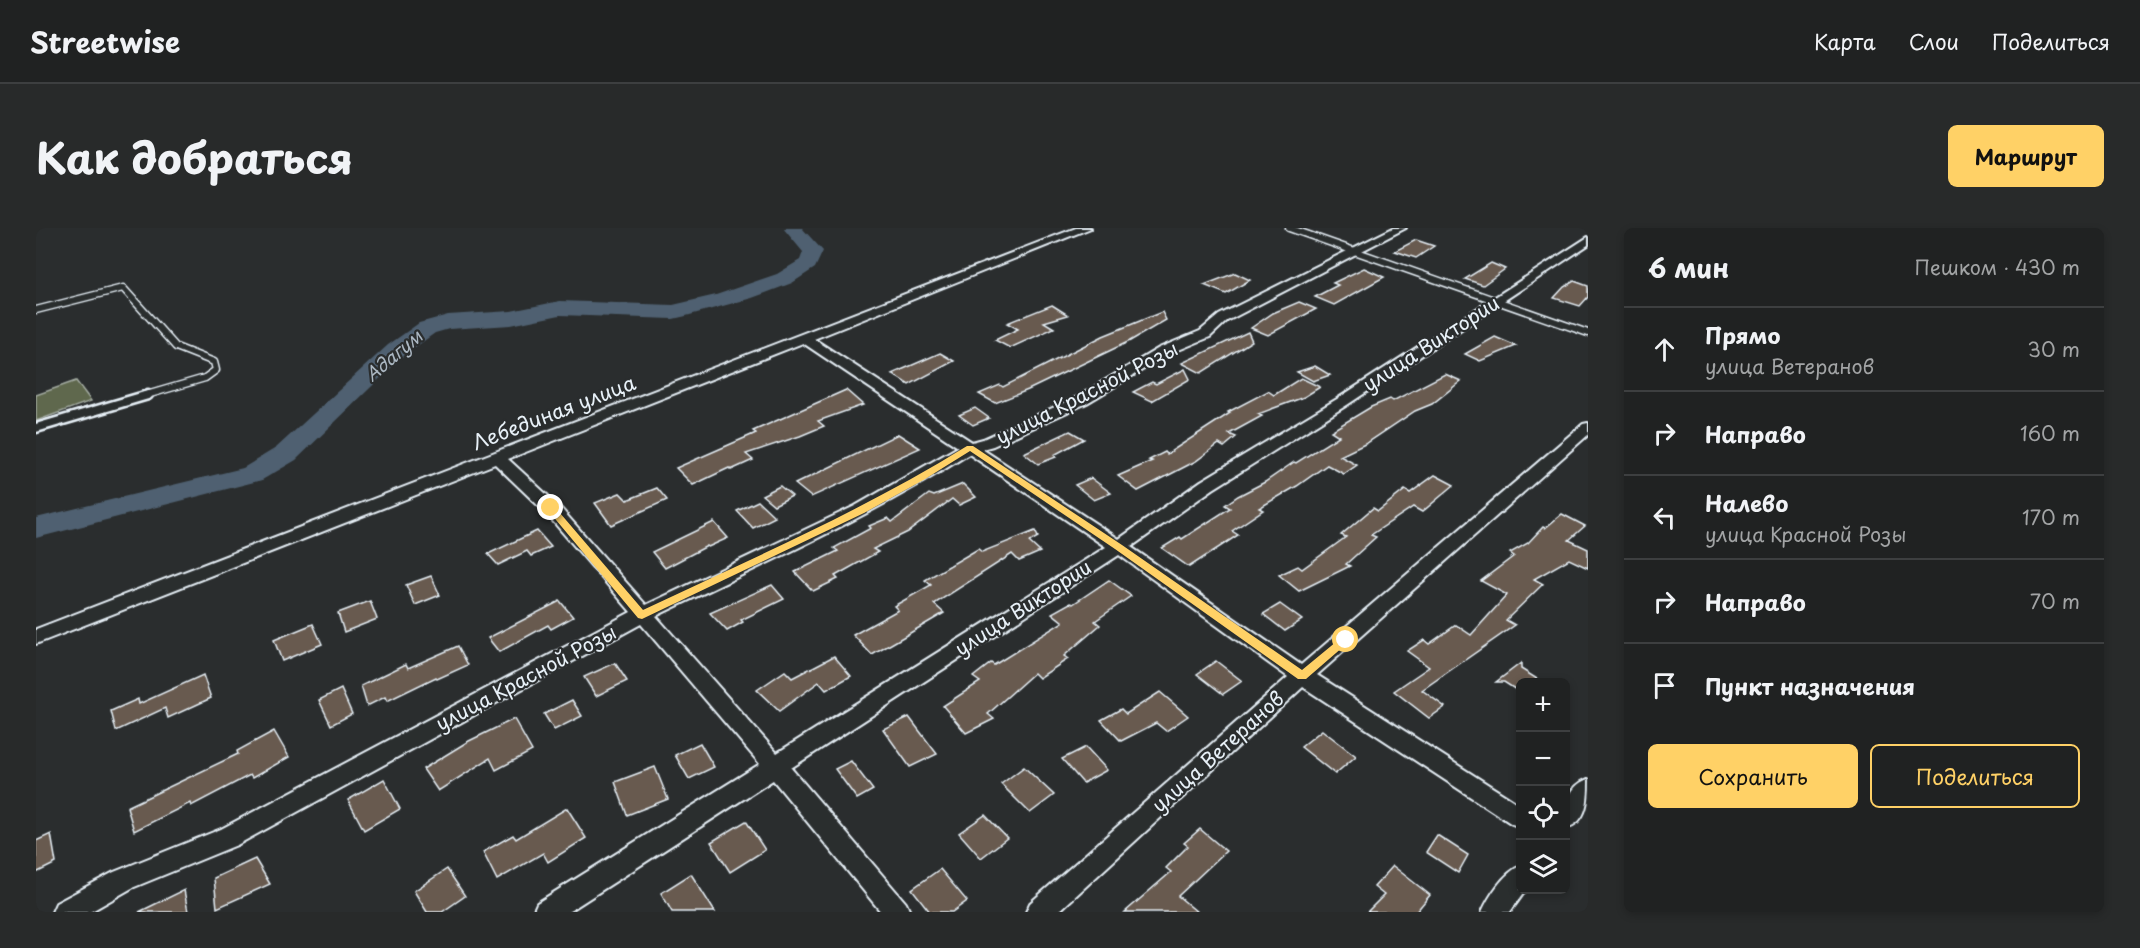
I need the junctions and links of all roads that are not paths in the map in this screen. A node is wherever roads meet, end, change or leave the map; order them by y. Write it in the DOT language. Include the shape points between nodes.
graph roads {
  1 [pos="1086,228"];
  2 [pos="1289,228"];
  3 [pos="1401,228"];
  4 [pos="1588,240"];
  5 [pos="1354,252"];
  6 [pos="1498,300"];
  7 [pos="36,310"];
  8 [pos="1588,333"];
  9 [pos="803,338"];
  10 [pos="1588,427"];
  11 [pos="36,428"];
  12 [pos="970,447"];
  13 [pos="497,458"];
  14 [pos="1119,547"];
  15 [pos="642,615"];
  16 [pos="36,637"];
  17 [pos="1302,676"];
  18 [pos="776,767"];
  19 [pos="1586,797"];
  20 [pos="1516,814"];
  21 [pos="1570,814"];
  22 [pos="1516,885"];
  23 [pos="65,912"];
  24 [pos="546,912"];
  25 [pos="897,912"];
  26 [pos="1039,912"];
  27 [pos="1496,912"];
  1 -- 9 [label="street, Лебединая улица"];
  2 -- 5 [label="lane"];
  3 -- 5 [label="street, улица Красной Розы"];
  4 -- 6 [label="street, улица Виктории"];
  5 -- 6 [label="lane"];
  5 -- 12 [label="street, улица Красной Розы" via="1223,318 1205,334 1164,351 1082,400 988,443"];
  6 -- 8 [label="lane"];
  6 -- 14 [label="street, улица Виктории" via="1207,485"];
  7 -- 11 [label="lane" via="123,288 176,347 214,362 216,370 205,378"];
  9 -- 12 [label="street"];
  9 -- 13 [label="street, Лебединая улица"];
  10 -- 17 [label="street, улица Ветеранов"];
  12 -- 14 [label="street"];
  12 -- 15 [label="street, улица Красной Розы" via="861,510"];
  13 -- 15 [label="street" via="551,508"];
  13 -- 16 [label="street, Лебединая улица"];
  14 -- 17 [label="street"];
  14 -- 18 [label="street, улица Виктории"];
  15 -- 18 [label="street"];
  15 -- 23 [label="street, улица Красной Розы" via="229,837 123,880"];
  17 -- 20 [label="street"];
  17 -- 26 [label="street, улица Ветеранов"];
  18 -- 24 [label="street, улица Виктории"];
  18 -- 25 [label="street"];
  19 -- 21 [label="street"];
  22 -- 27 [label="street"];
}
